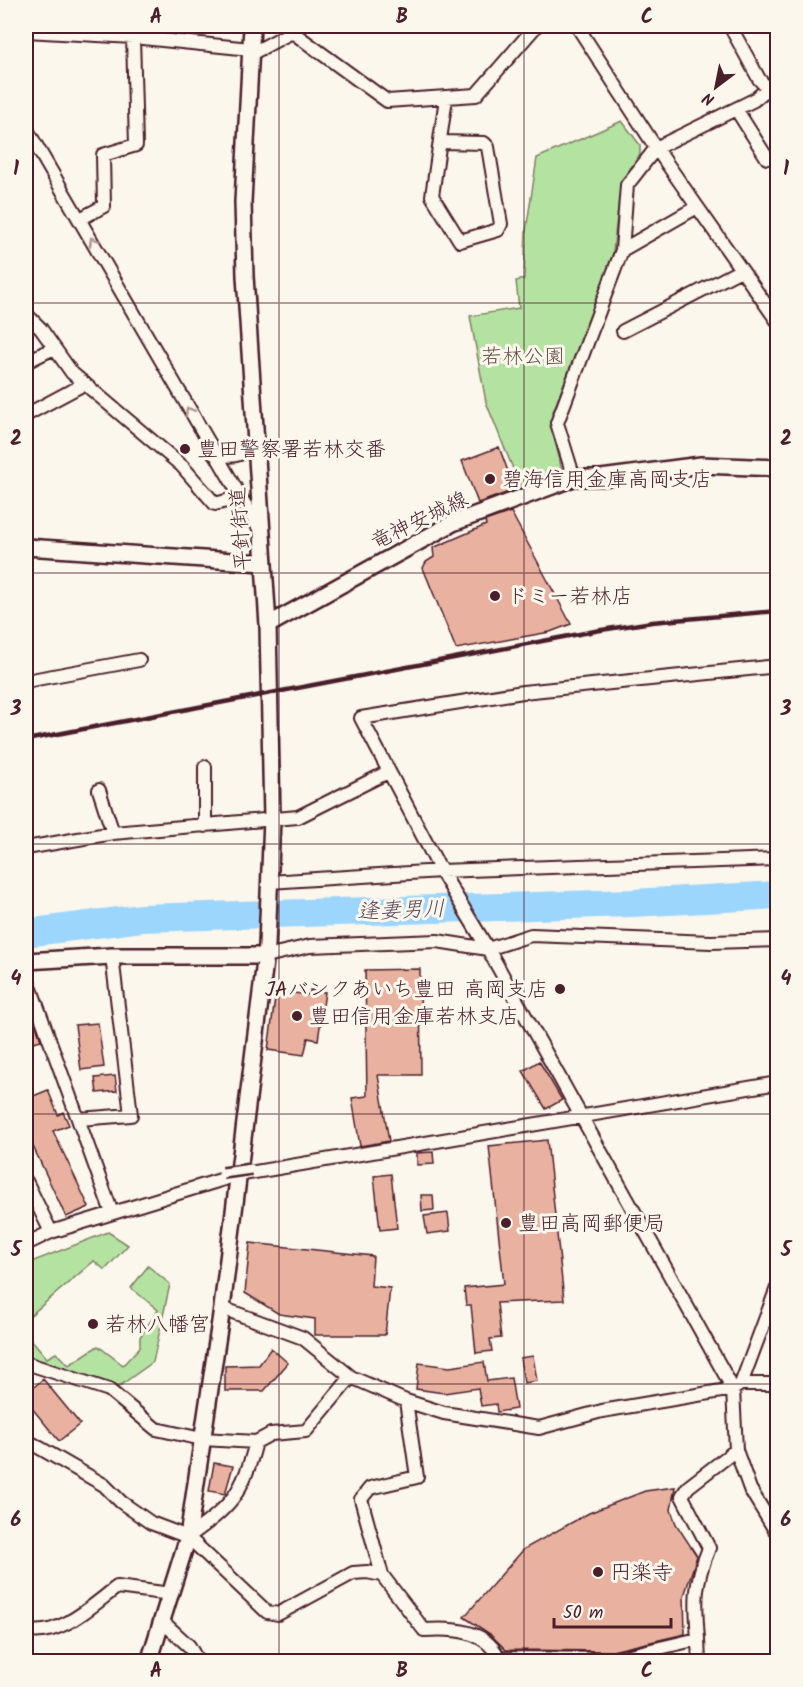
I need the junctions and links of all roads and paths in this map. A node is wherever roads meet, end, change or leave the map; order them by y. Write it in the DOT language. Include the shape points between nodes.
graph roads {
  1 [pos="252,26"];
  2 [pos="536,26"];
  3 [pos="577,26"];
  4 [pos="730,26"];
  5 [pos="295,30"];
  6 [pos="26,31"];
  7 [pos="133,37"];
  8 [pos="249,52"];
  9 [pos="777,80"];
  10 [pos="768,88"];
  11 [pos="446,98"];
  12 [pos="736,109"];
  13 [pos="26,128"];
  14 [pos="442,142"];
  15 [pos="656,148"];
  16 [pos="777,157"];
  17 [pos="697,207"];
  18 [pos="80,219"];
  19 [pos="622,250"];
  20 [pos="741,270"];
  21 [pos="26,314"];
  22 [pos="777,322"];
  23 [pos="623,331"];
  24 [pos="54,348"];
  25 [pos="26,362"];
  26 [pos="84,384"];
  27 [pos="26,415"];
  28 [pos="256,444"];
  29 [pos="214,454"];
  30 [pos="777,468"];
  31 [pos="574,478"];
  32 [pos="241,497"];
  33 [pos="262,533"];
  34 [pos="26,547"];
  35 [pos="264,563"];
  36 [pos="268,625"];
  37 [pos="139,660"];
  38 [pos="777,666"];
  39 [pos="26,681"];
  40 [pos="205,767"];
  41 [pos="388,772"];
  42 [pos="99,790"];
  43 [pos="272,818"];
  44 [pos="205,826"];
  45 [pos="113,833"];
  46 [pos="26,848"];
  47 [pos="777,859"];
  48 [pos="443,874"];
  49 [pos="269,884"];
  50 [pos="777,940"];
  51 [pos="485,946"];
  52 [pos="267,951"];
  53 [pos="112,956"];
  54 [pos="26,961"];
  55 [pos="26,975"];
  56 [pos="777,1083"];
  57 [pos="581,1116"];
  58 [pos="79,1119"];
  59 [pos="237,1172"];
  60 [pos="26,1180"];
  61 [pos="112,1213"];
  62 [pos="51,1233"];
  63 [pos="26,1244"];
  64 [pos="777,1285"];
  65 [pos="222,1308"];
  66 [pos="26,1363"];
  67 [pos="351,1377"];
  68 [pos="777,1384"];
  69 [pos="737,1387"];
  70 [pos="406,1401"];
  71 [pos="202,1439"];
  72 [pos="26,1440"];
  73 [pos="256,1442"];
  74 [pos="736,1450"];
  75 [pos="777,1535"];
  76 [pos="188,1537"];
  77 [pos="382,1575"];
  78 [pos="171,1594"];
  79 [pos="163,1623"];
  80 [pos="26,1630"];
  81 [pos="698,1639"];
  82 [pos="500,1660"];
  83 [pos="149,1662"];
  84 [pos="198,1662"];
  85 [pos="699,1662"];
  1 -- 8 [label="street, 平針街道"];
  2 -- 11 [label="street" via="476,95"];
  3 -- 15 [label="street"];
  4 -- 10 [label="street"];
  5 -- 8 [label="street"];
  5 -- 11 [label="street" via="387,101"];
  6 -- 7 [label="street"];
  7 -- 8 [label="street"];
  7 -- 18 [label="street" via="136,145 103,155 104,206"];
  8 -- 28 [label="street, 平針街道" via="243,202"];
  9 -- 10 [label="street"];
  10 -- 12 [label="street"];
  11 -- 14 [label="street"];
  12 -- 15 [label="street"];
  12 -- 16 [label="street" via="767,158"];
  13 -- 18 [label="street"];
  14 -- 14 [label="street" via="432,196 460,241 498,230 501,224 488,147 484,143"];
  15 -- 17 [label="street"];
  15 -- 19 [label="street" via="627,185"];
  17 -- 19 [label="street"];
  17 -- 20 [label="street"];
  29 -- 18 [label="street, one-way"];
  19 -- 31 [label="street" via="557,423"];
  20 -- 22 [label="street"];
  20 -- 23 [label="street"];
  21 -- 24 [label="street"];
  24 -- 25 [label="street"];
  24 -- 26 [label="street"];
  26 -- 27 [label="street"];
  26 -- 32 [label="street" via="182,466 215,504"];
  28 -- 29 [label="street" via="243,455"];
  28 -- 33 [label="street, 平針街道"];
  29 -- 32 [label="street"];
  30 -- 31 [label="street, 竜神安城線" via="701,465"];
  31 -- 36 [label="street, 竜神安城線" via="453,523"];
  32 -- 33 [label="street"];
  33 -- 35 [label="street, 平針街道"];
  34 -- 35 [label="street"];
  35 -- 36 [label="street, 平針街道"];
  36 -- 43 [label="street, 平針街道"];
  37 -- 39 [label="street"];
  38 -- 41 [label="street" via="523,692 361,718"];
  40 -- 44 [label="street"];
  41 -- 43 [label="street" via="298,817"];
  41 -- 48 [label="street"];
  42 -- 45 [label="street"];
  43 -- 44 [label="street"];
  43 -- 49 [label="street, 平針街道"];
  44 -- 45 [label="street"];
  45 -- 46 [label="street"];
  47 -- 48 [label="street"];
  48 -- 49 [label="street"];
  48 -- 51 [label="street"];
  49 -- 52 [label="street, 平針街道"];
  50 -- 51 [label="street" via="711,942 531,935"];
  51 -- 52 [label="street" via="426,942"];
  51 -- 57 [label="street"];
  52 -- 53 [label="street"];
  52 -- 59 [label="street, 平針街道"];
  53 -- 54 [label="street"];
  53 -- 58 [label="street" via="131,1115"];
  55 -- 58 [label="street"];
  56 -- 57 [label="street"];
  57 -- 59 [label="street"];
  57 -- 69 [label="street"];
  58 -- 61 [label="street"];
  59 -- 61 [label="street"];
  59 -- 65 [label="street, 平針街道"];
  60 -- 62 [label="street"];
  61 -- 62 [label="street"];
  62 -- 63 [label="street"];
  64 -- 69 [label="street"];
  65 -- 67 [label="street" via="303,1338"];
  65 -- 71 [label="street, 平針街道"];
  66 -- 71 [label="street" via="108,1390 156,1429"];
  67 -- 70 [label="street"];
  67 -- 73 [label="street" via="306,1431 271,1434"];
  68 -- 69 [label="street"];
  69 -- 70 [label="street" via="602,1411 539,1428 444,1413"];
  69 -- 74 [label="street"];
  70 -- 77 [label="street" via="417,1477 370,1488 361,1499"];
  71 -- 73 [label="street"];
  71 -- 76 [label="street, 平針街道"];
  72 -- 76 [label="street" via="104,1485 151,1523"];
  73 -- 76 [label="street" via="237,1496"];
  74 -- 75 [label="street" via="750,1490"];
  74 -- 81 [label="street" via="681,1496 709,1548 695,1595"];
  76 -- 77 [label="street" via="267,1612 278,1614 353,1573"];
  76 -- 78 [label="street, 平針街道"];
  77 -- 82 [label="street" via="424,1630 472,1633 489,1645"];
  78 -- 79 [label="street, 平針街道"];
  78 -- 80 [label="street" via="117,1587 54,1629"];
  79 -- 83 [label="street, 平針街道"];
  79 -- 84 [label="street" via="189,1646"];
  81 -- 82 [label="street" via="613,1659"];
  81 -- 85 [label="street"];
}
